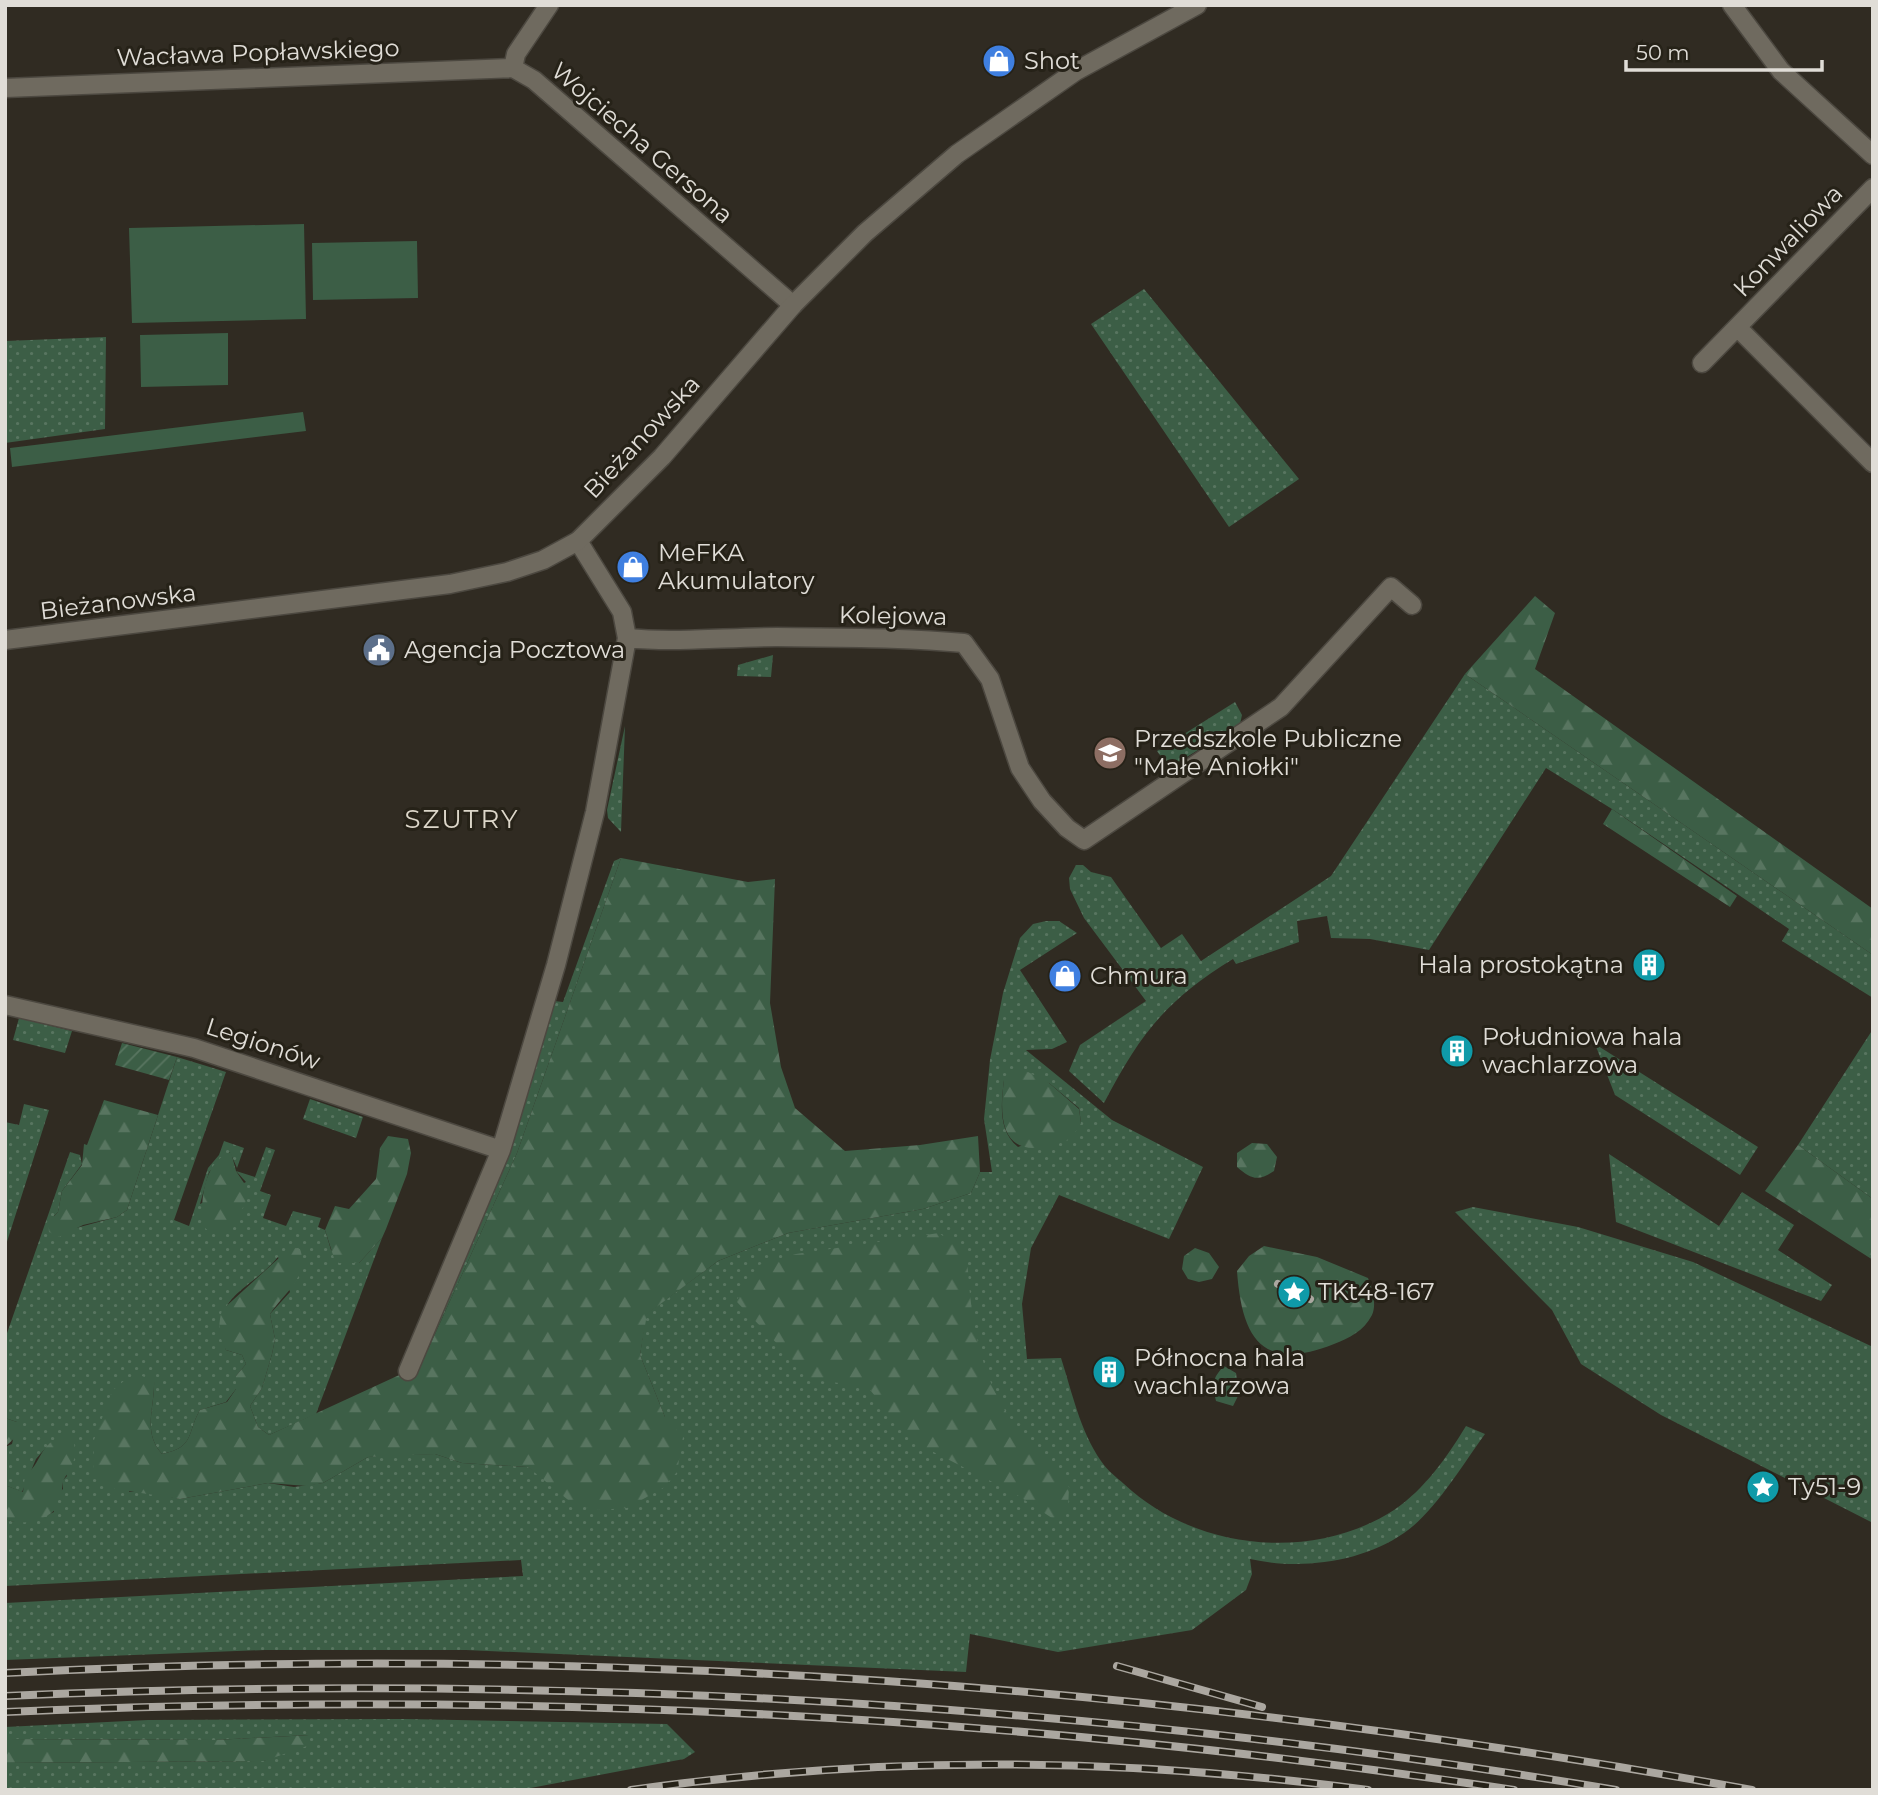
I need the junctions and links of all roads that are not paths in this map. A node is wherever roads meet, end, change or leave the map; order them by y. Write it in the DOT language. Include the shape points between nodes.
graph roads {
  1 [pos="549,5"];
  2 [pos="1197,5"];
  3 [pos="1732,5"];
  4 [pos="513,68"];
  5 [pos="5,88"];
  6 [pos="1873,155"];
  7 [pos="1873,188"];
  8 [pos="793,305"];
  9 [pos="1738,328"];
  10 [pos="1702,363"];
  11 [pos="1873,463"];
  12 [pos="578,541"];
  13 [pos="1412,605"];
  14 [pos="627,638"];
  15 [pos="5,640"];
  16 [pos="5,1005"];
  17 [pos="501,1150"];
  18 [pos="408,1371"];
  1 -- 4 [label="street, Wojciecha Gersona" via="516,54"];
  2 -- 8 [label="street, Bieżanowska" via="1076,71 957,153 865,233"];
  3 -- 6 [label="street" via="1781,71"];
  4 -- 5 [label="street, Wacława Popławskiego"];
  4 -- 8 [label="street, Wojciecha Gersona" via="534,80"];
  7 -- 9 [label="street, Konwaliowa"];
  8 -- 12 [label="street, Bieżanowska" via="662,457"];
  9 -- 10 [label="street, Konwaliowa"];
  9 -- 11 [label="street, Konwaliowa"];
  12 -- 14 [label="street" via="622,612"];
  12 -- 15 [label="street, Bieżanowska" via="543,560 450,584"];
  13 -- 14 [label="street, Kolejowa" via="1391,587 1281,708 1084,840 1042,800 1020,768 990,679 964,643 919,638 672,642"];
  14 -- 17 [label="street" via="595,812"];
  16 -- 17 [label="street, Legionów" via="194,1048"];
  17 -- 18 [label="street"];
}
